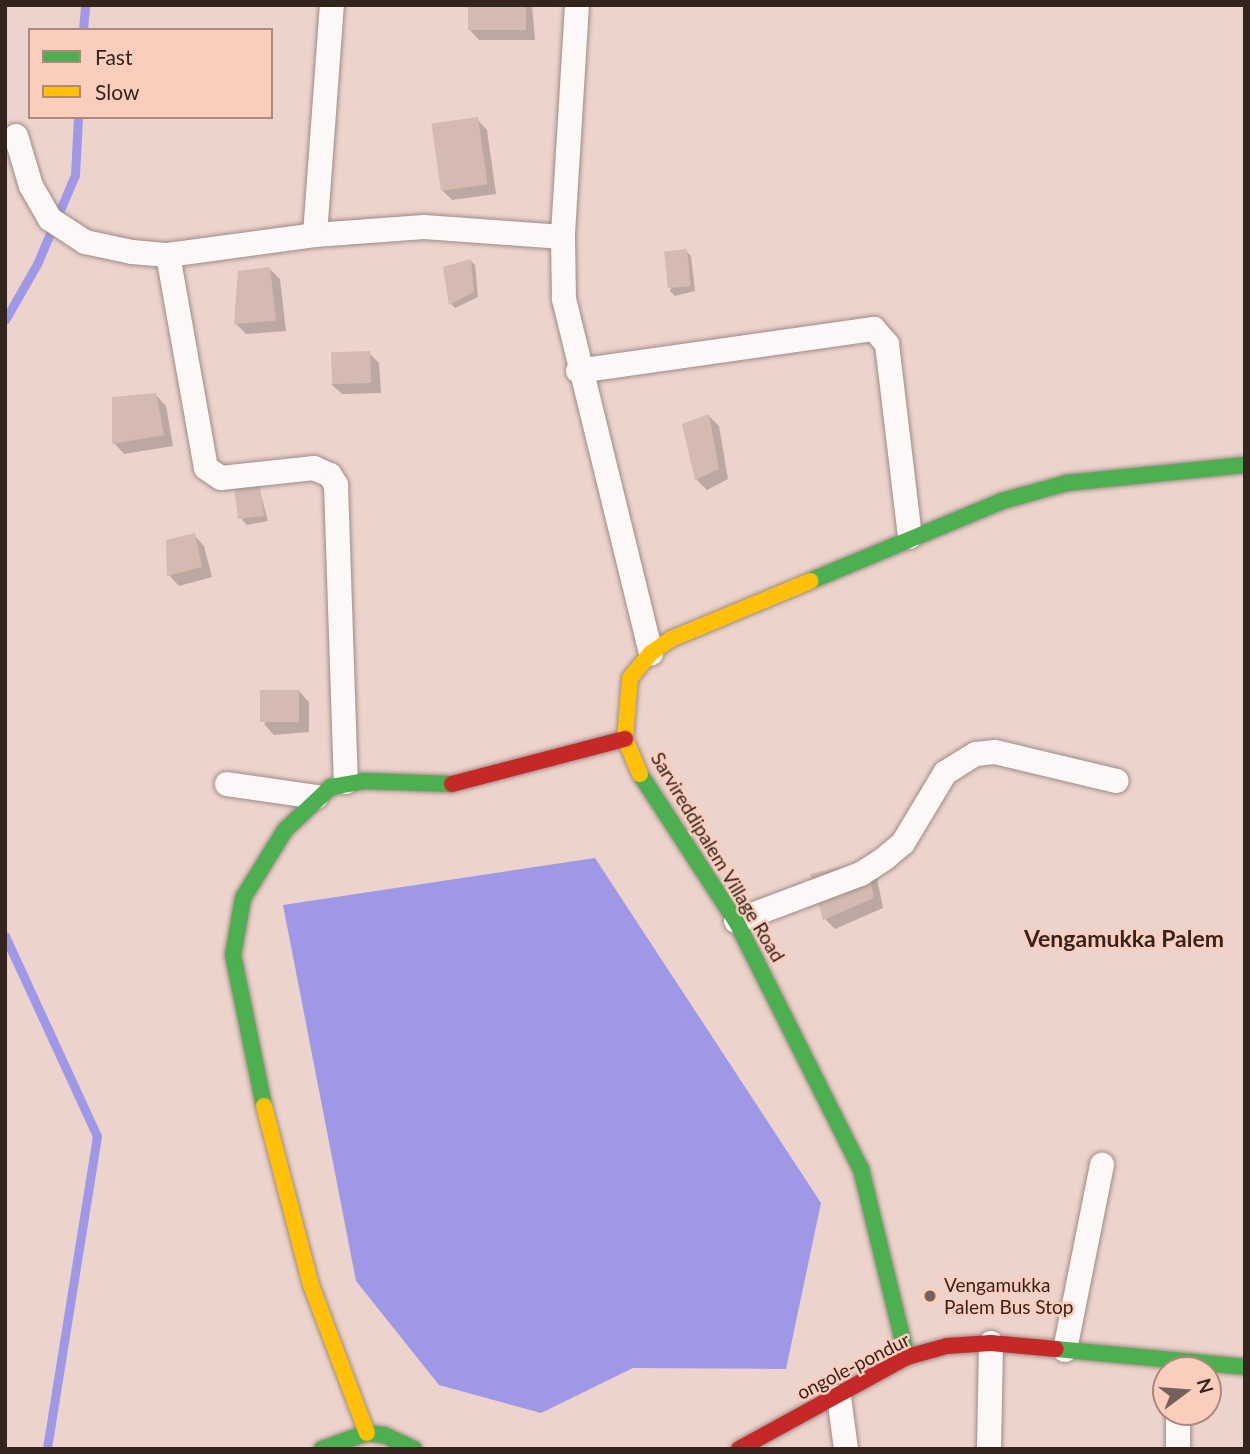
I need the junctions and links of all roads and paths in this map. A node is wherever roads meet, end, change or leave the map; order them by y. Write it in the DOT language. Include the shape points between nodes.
graph roads {
  1 [pos="332,5"];
  2 [pos="577,5"];
  3 [pos="16,135"];
  4 [pos="315,234"];
  5 [pos="563,237"];
  6 [pos="168,255"];
  7 [pos="578,372"];
  8 [pos="1245,465"];
  9 [pos="910,537"];
  10 [pos="651,653"];
  11 [pos="625,739"];
  12 [pos="1117,781"];
  13 [pos="346,782"];
  14 [pos="228,784"];
  15 [pos="316,797"];
  16 [pos="736,921"];
  17 [pos="1102,1165"];
  18 [pos="991,1343"];
  19 [pos="1065,1350"];
  20 [pos="907,1357"];
  21 [pos="1152,1361"];
  22 [pos="1222,1366"];
  23 [pos="1245,1367"];
  24 [pos="839,1397"];
  25 [pos="1178,1426"];
  26 [pos="367,1433"];
  27 [pos="322,1449"];
  28 [pos="414,1449"];
  29 [pos="739,1449"];
  30 [pos="846,1449"];
  31 [pos="989,1449"];
  32 [pos="1178,1449"];
  1 -- 4 [label="street"];
  2 -- 5 [label="street"];
  3 -- 6 [label="street" via="31,186 56,224 85,242"];
  4 -- 5 [label="street" via="469,227"];
  4 -- 6 [label="street"];
  5 -- 7 [label="street" via="564,299"];
  6 -- 13 [label="street" via="206,468 221,478 314,468 330,475 336,485"];
  7 -- 9 [label="street" via="874,329 887,344"];
  7 -- 10 [label="street"];
  8 -- 9 [label="street" via="1066,483 1002,501"];
  9 -- 10 [label="street" via="671,639"];
  10 -- 11 [label="street" via="630,678"];
  11 -- 13 [label="street" via="451,784"];
  11 -- 16 [label="street, Sarvireddipalem Village Road" via="671,827"];
  12 -- 16 [label="street" via="995,752 976,754 945,773 903,843 884,859 860,874"];
  13 -- 15 [label="street"];
  14 -- 15 [label="street"];
  15 -- 26 [label="street" via="285,830 243,898 233,934 233,955 275,1158 311,1285"];
  16 -- 20 [label="street, Sarvireddipalem Village Road" via="862,1169"];
  17 -- 19 [label="street"];
  18 -- 19 [label="street, ongole-pondur"];
  18 -- 20 [label="street, ongole-pondur" via="947,1346"];
  18 -- 31 [label="street"];
  19 -- 21 [label="street, ongole-pondur"];
  20 -- 24 [label="street, ongole-pondur"];
  22 -- 23 [label="street, ongole-pondur"];
  24 -- 29 [label="street, ongole-pondur"];
  24 -- 30 [label="street"];
  25 -- 32 [label="street"];
  26 -- 27 [label="street"];
  26 -- 28 [label="street" via="384,1435"];
}
